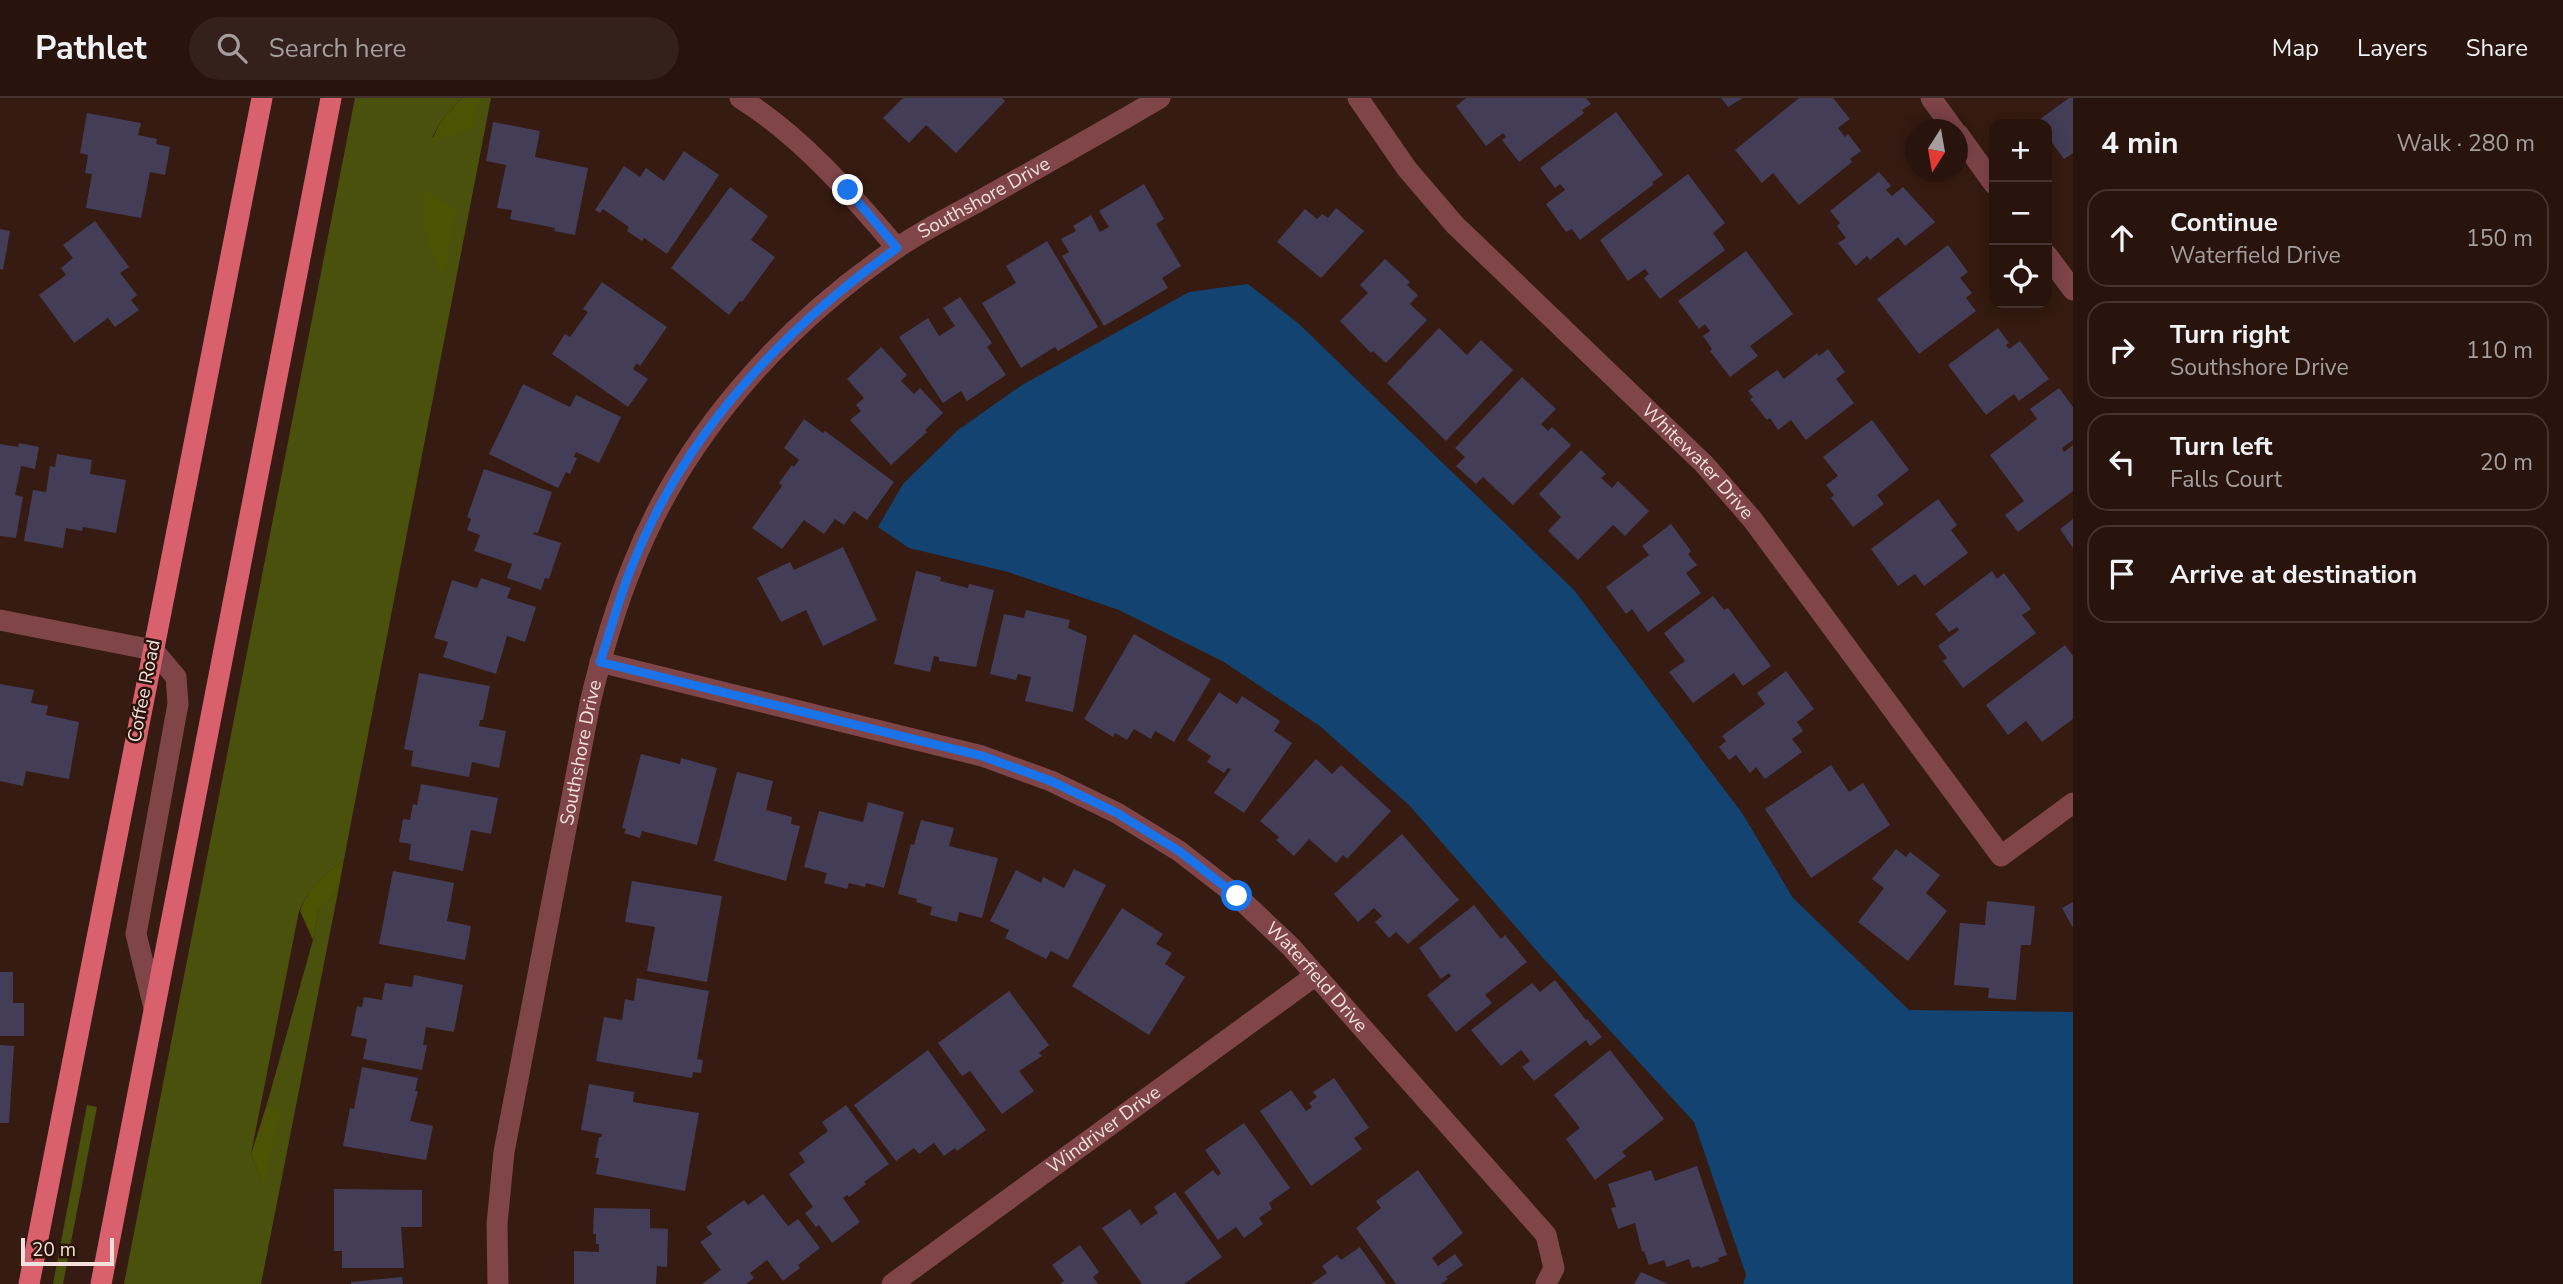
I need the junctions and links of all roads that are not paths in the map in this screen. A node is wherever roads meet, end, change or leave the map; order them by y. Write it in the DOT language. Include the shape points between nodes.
graph roads {
  1 [pos="262,98"];
  2 [pos="331,98"];
  3 [pos="740,98"];
  4 [pos="1160,98"];
  5 [pos="1357,98"];
  6 [pos="1931,98"];
  7 [pos="1946,119"];
  8 [pos="1968,148"];
  9 [pos="1993,182"];
  10 [pos="897,248"];
  11 [pos="2052,262"];
  12 [pos="2073,290"];
  13 [pos="0,620"];
  14 [pos="153,650"];
  15 [pos="600,662"];
  16 [pos="2073,803"];
  17 [pos="1316,975"];
  18 [pos="154,1007"];
  19 [pos="1550,1276"];
  20 [pos="29,1284"];
  21 [pos="101,1284"];
  22 [pos="498,1284"];
  23 [pos="892,1284"];
  1 -- 14 [label="main road, Coffee Road"];
  2 -- 18 [label="main road"];
  3 -- 10 [label="street" via="848,190"];
  4 -- 10 [label="street, Southshore Drive"];
  5 -- 16 [label="street, Whitewater Drive" via="1407,169 1455,225 1704,464 1752,519 2001,856"];
  6 -- 7 [label="street"];
  8 -- 9 [label="street"];
  10 -- 15 [label="street, Southshore Drive" via="846,283 791,332 696,446 632,566"];
  11 -- 12 [label="street"];
  13 -- 14 [label="street"];
  14 -- 18 [label="street" via="176,677 178,704 136,934"];
  14 -- 20 [label="main road, Coffee Road"];
  15 -- 17 [label="street, Waterfield Drive" via="982,756 1051,781 1117,813 1179,851 1237,896"];
  15 -- 22 [label="street, Southshore Drive" via="504,1152 497,1224"];
  17 -- 19 [label="street, Waterfield Drive" via="1546,1235"];
  17 -- 23 [label="street, Windriver Drive"];
  18 -- 21 [label="main road"];
}
